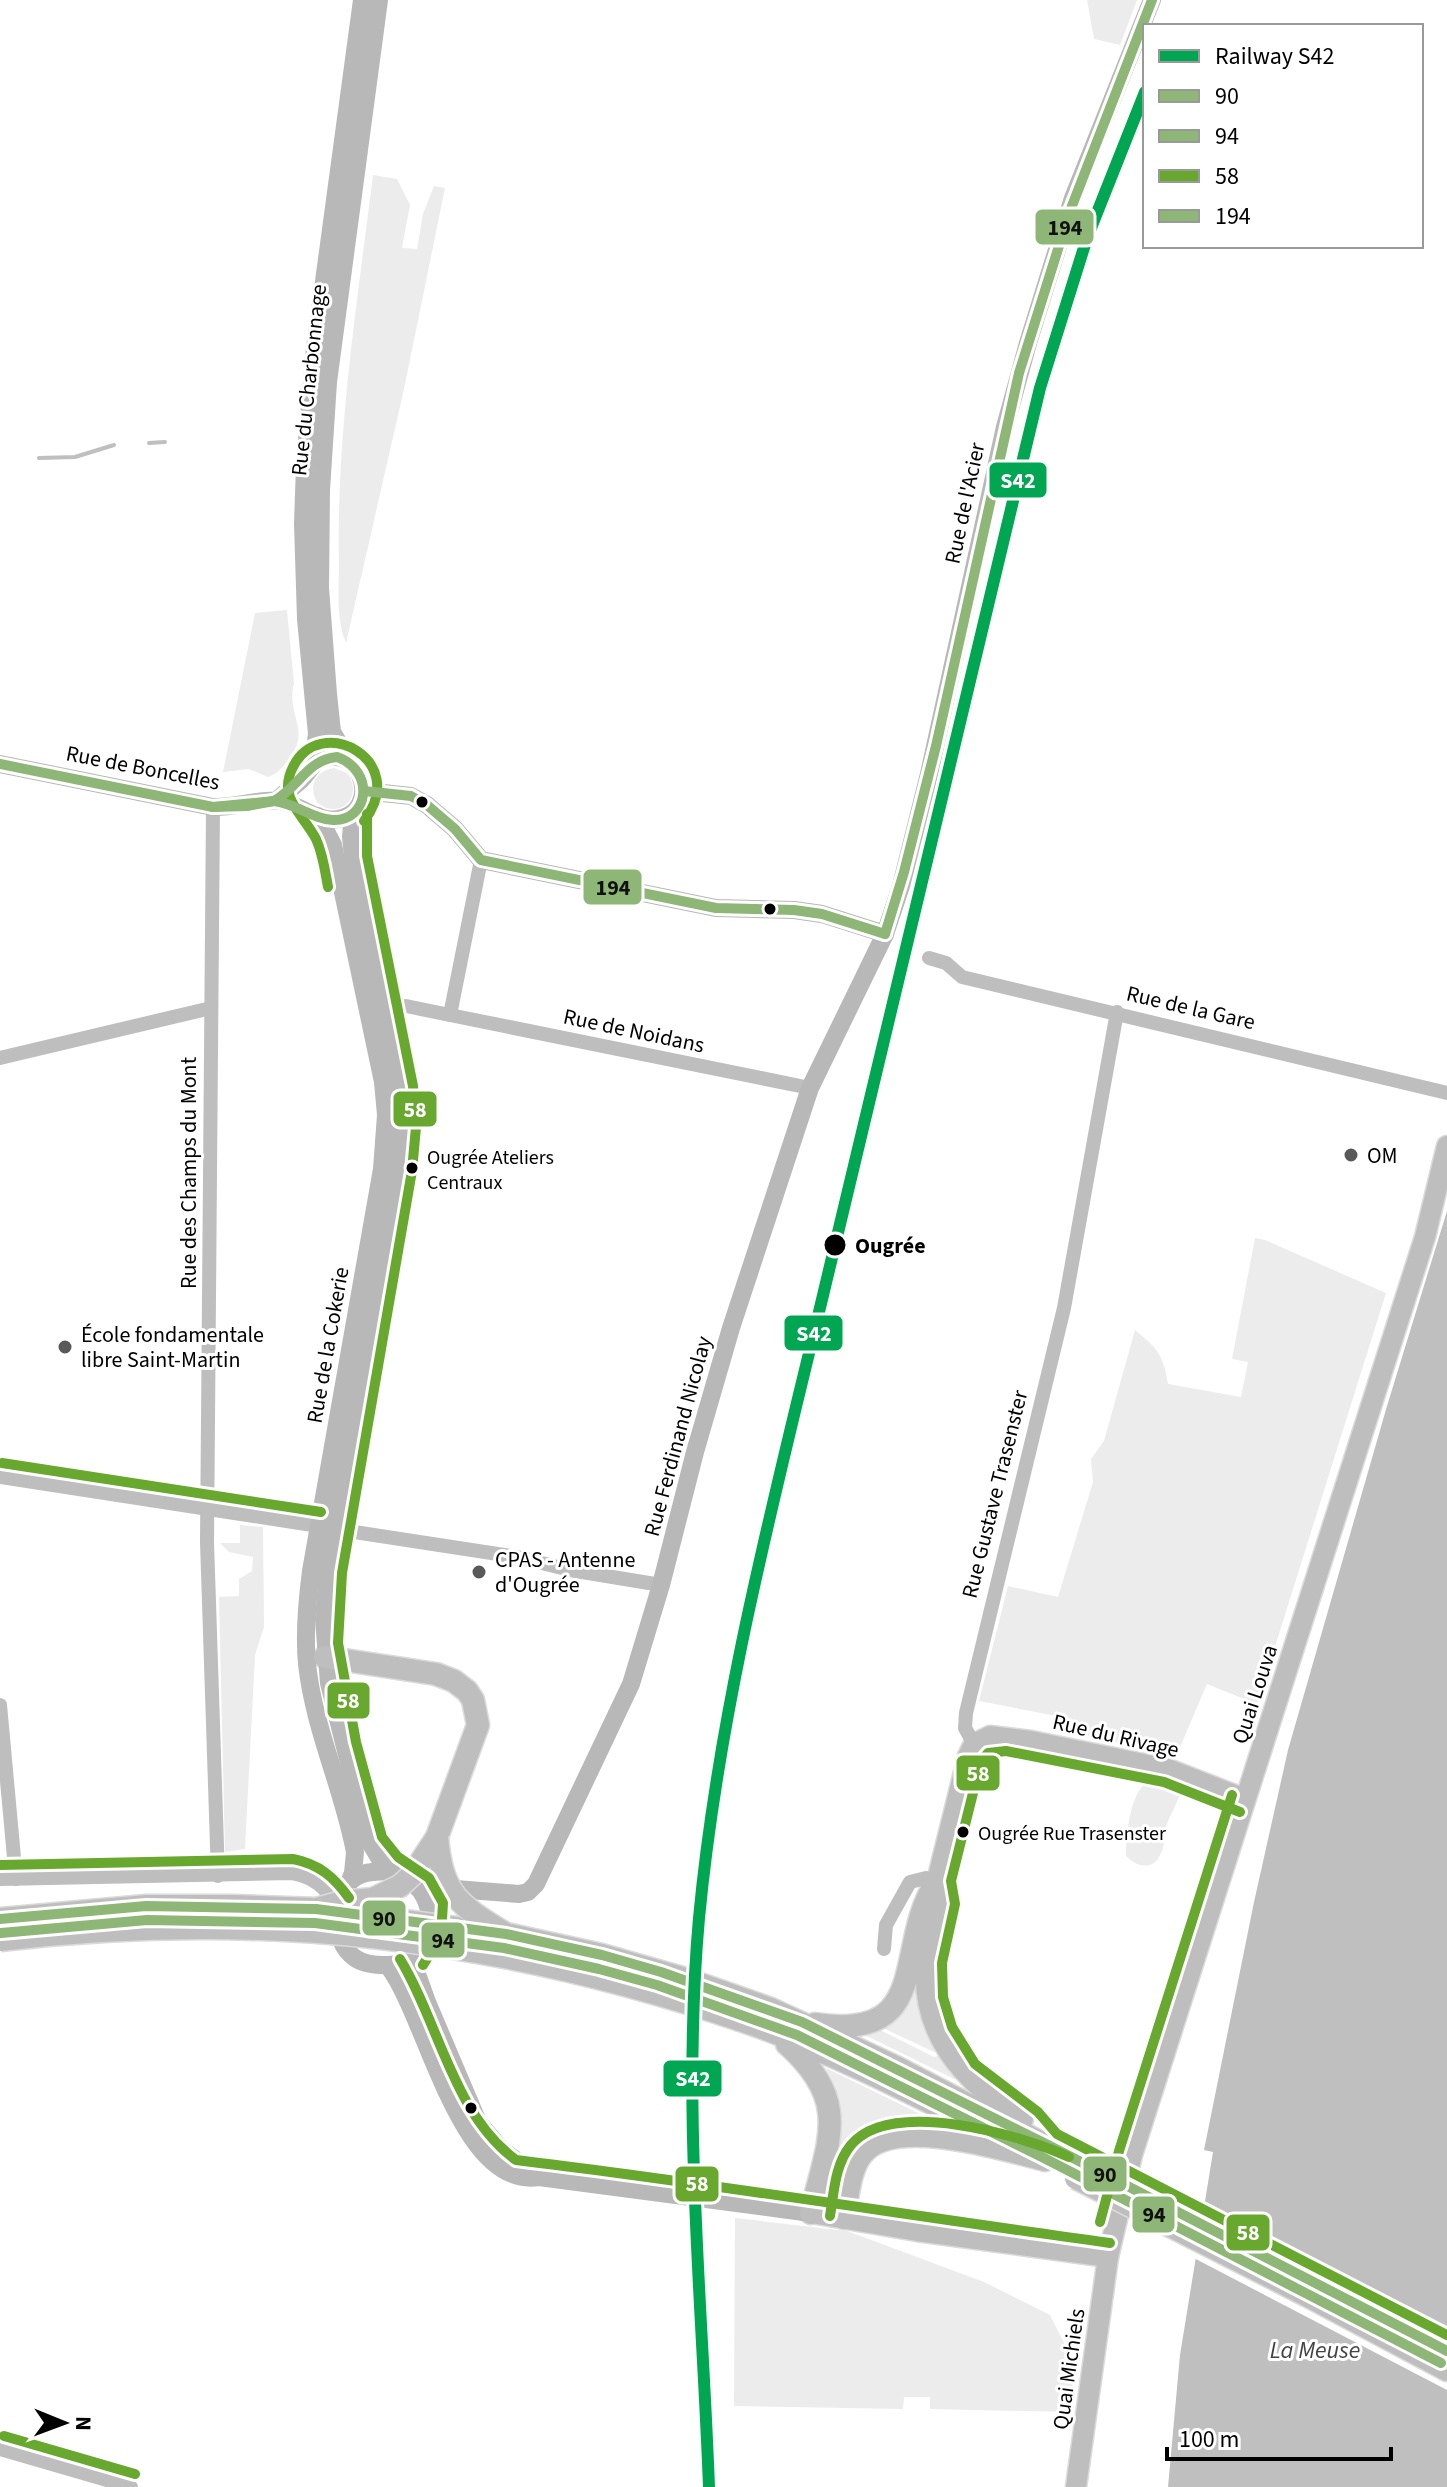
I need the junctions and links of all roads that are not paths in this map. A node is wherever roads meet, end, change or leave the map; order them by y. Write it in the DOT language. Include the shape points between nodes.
graph roads {
  1 [pos="362,0"];
  2 [pos="379,0"];
  3 [pos="1152,0"];
  4 [pos="350,762"];
  5 [pos="0,764"];
  6 [pos="308,771"];
  7 [pos="364,791"];
  8 [pos="277,800"];
  9 [pos="213,807"];
  10 [pos="353,813"];
  11 [pos="315,814"];
  12 [pos="481,860"];
  13 [pos="885,934"];
  14 [pos="929,958"];
  15 [pos="406,1006"];
  16 [pos="211,1008"];
  17 [pos="1117,1012"];
  18 [pos="450,1015"];
  19 [pos="0,1058"];
  20 [pos="810,1088"];
  21 [pos="1447,1093"];
  22 [pos="1447,1146"];
  23 [pos="0,1477"];
  24 [pos="208,1509"];
  25 [pos="327,1528"];
  26 [pos="661,1585"];
  27 [pos="325,1657"];
  28 [pos="0,1705"];
  29 [pos="974,1744"];
  30 [pos="1245,1799"];
  31 [pos="437,1837"];
  32 [pos="396,1873"];
  33 [pos="218,1876"];
  34 [pos="0,1879"];
  35 [pos="16,1879"];
  36 [pos="937,1881"];
  37 [pos="349,1883"];
  38 [pos="424,1895"];
  39 [pos="327,1908"];
  40 [pos="0,1919"];
  41 [pos="506,1934"];
  42 [pos="0,1940"];
  43 [pos="884,1949"];
  44 [pos="411,1957"];
  45 [pos="388,1966"];
  46 [pos="769,2019"];
  47 [pos="802,2022"];
  48 [pos="1047,2152"];
  49 [pos="1078,2170"];
  50 [pos="539,2177"];
  51 [pos="811,2213"];
  52 [pos="844,2218"];
  53 [pos="1108,2257"];
  54 [pos="1447,2351"];
  55 [pos="1447,2370"];
  56 [pos="0,2449"];
  57 [pos="131,2487"];
  58 [pos="1076,2487"];
  1 -- 6 [label="main road, Rue du Charbonnage" via="315,348 305,464 305,607 317,734"];
  2 -- 4 [label="main road, Rue du Charbonnage" via="328,382 321,490 320,588 332,732"];
  3 -- 13 [label="main road, Rue de l'Acier" via="1073,198 1028,343 922,803"];
  4 -- 6 [label="main road" via="332,757"];
  4 -- 7 [label="main road" via="361,775"];
  5 -- 9 [label="main road, Rue de Boncelles"];
  6 -- 8 [label="main road"];
  6 -- 11 [label="main road" via="302,796"];
  7 -- 10 [label="main road"];
  7 -- 12 [label="main road" via="411,796 427,805"];
  8 -- 9 [label="main road, Rue de Boncelles"];
  8 -- 11 [label="main road, Rue de Boncelles"];
  9 -- 16 [label="street, Rue des Champs du Mont"];
  10 -- 11 [label="main road, Rue de Boncelles" via="339,819"];
  10 -- 25 [label="main road, Rue de la Cokerie" via="353,858 396,1067 402,1127"];
  11 -- 25 [label="main road, Rue de la Cokerie" via="333,845 340,873 386,1115"];
  12 -- 13 [label="main road" via="716,908 822,914"];
  12 -- 18 [label="street"];
  13 -- 20 [label="main road, Rue Ferdinand Nicolay"];
  14 -- 17 [label="street, Rue de la Gare" via="946,963 962,977"];
  15 -- 18 [label="street, Rue de Noidans"];
  16 -- 19 [label="street"];
  16 -- 24 [label="street, Rue des Champs du Mont"];
  17 -- 21 [label="street, Rue de la Gare"];
  17 -- 29 [label="street, Rue Gustave Trasenster" via="1064,1308 966,1713 965,1728"];
  18 -- 20 [label="street, Rue de Noidans"];
  20 -- 26 [label="main road, Rue Ferdinand Nicolay" via="731,1328"];
  22 -- 30 [label="main road, Quai Louva" via="1421,1252"];
  23 -- 24 [label="street"];
  24 -- 25 [label="street"];
  24 -- 33 [label="street, Rue des Champs du Mont"];
  25 -- 26 [label="street"];
  25 -- 27 [label="main road, Rue de la Cokerie"];
  25 -- 37 [label="main road, Rue de la Cokerie" via="306,1616 307,1666 355,1852"];
  26 -- 38 [label="main road, Rue Ferdinand Nicolay" via="631,1684 536,1884 519,1894 443,1888"];
  27 -- 31 [label="highway" via="436,1674 467,1691 478,1725"];
  27 -- 32 [label="main road, Rue de la Cokerie" via="368,1839"];
  28 -- 35 [label="street"];
  29 -- 30 [label="main road, Rue du Rivage" via="990,1736 1008,1737 1126,1759"];
  29 -- 36 [label="main road, Rue Gustave Trasenster"];
  30 -- 53 [label="main road, Quai Louva" via="1132,2155"];
  31 -- 39 [label="highway, bridge" via="400,1886 373,1899"];
  31 -- 41 [label="highway, bridge" via="439,1867 447,1886 473,1914"];
  32 -- 37 [label="main road" via="371,1872"];
  32 -- 38 [label="main road, Rue de la Cokerie"];
  33 -- 35 [label="street"];
  33 -- 39 [label="street" via="308,1876 323,1886"];
  34 -- 35 [label="street"];
  36 -- 43 [label="street" via="910,1882 886,1925"];
  36 -- 47 [label="highway" via="926,1899 903,1989 890,2010 853,2027"];
  36 -- 48 [label="highway" via="941,1902 927,1981 939,2033 964,2073 1029,2123"];
  37 -- 39 [label="main road"];
  38 -- 44 [label="main road" via="428,1932"];
  39 -- 40 [label="highway" via="146,1906"];
  39 -- 41 [label="highway, bridge"];
  39 -- 45 [label="main road" via="347,1950 361,1961"];
  41 -- 46 [label="highway" via="631,1963"];
  42 -- 46 [label="highway, bridge" via="151,1927 351,1934 560,1968 740,2020"];
  44 -- 45 [label="main road"];
  44 -- 50 [label="main road" via="478,2122 502,2150"];
  45 -- 50 [label="main road" via="401,1981 445,2088 475,2143 513,2176"];
  46 -- 47 [label="highway"];
  46 -- 48 [label="highway" via="920,2097"];
  46 -- 51 [label="highway" via="807,2062 828,2101 832,2123 827,2159"];
  47 -- 48 [label="highway"];
  48 -- 49 [label="highway"];
  48 -- 52 [label="highway" via="959,2138 882,2141 865,2150 855,2166"];
  49 -- 54 [label="highway, bridge"];
  49 -- 55 [label="highway, bridge"];
  50 -- 51 [label="main road"];
  51 -- 52 [label="main road"];
  52 -- 53 [label="main road"];
  53 -- 58 [label="main road, Quai Michiels"];
  56 -- 57 [label="street"];
}
